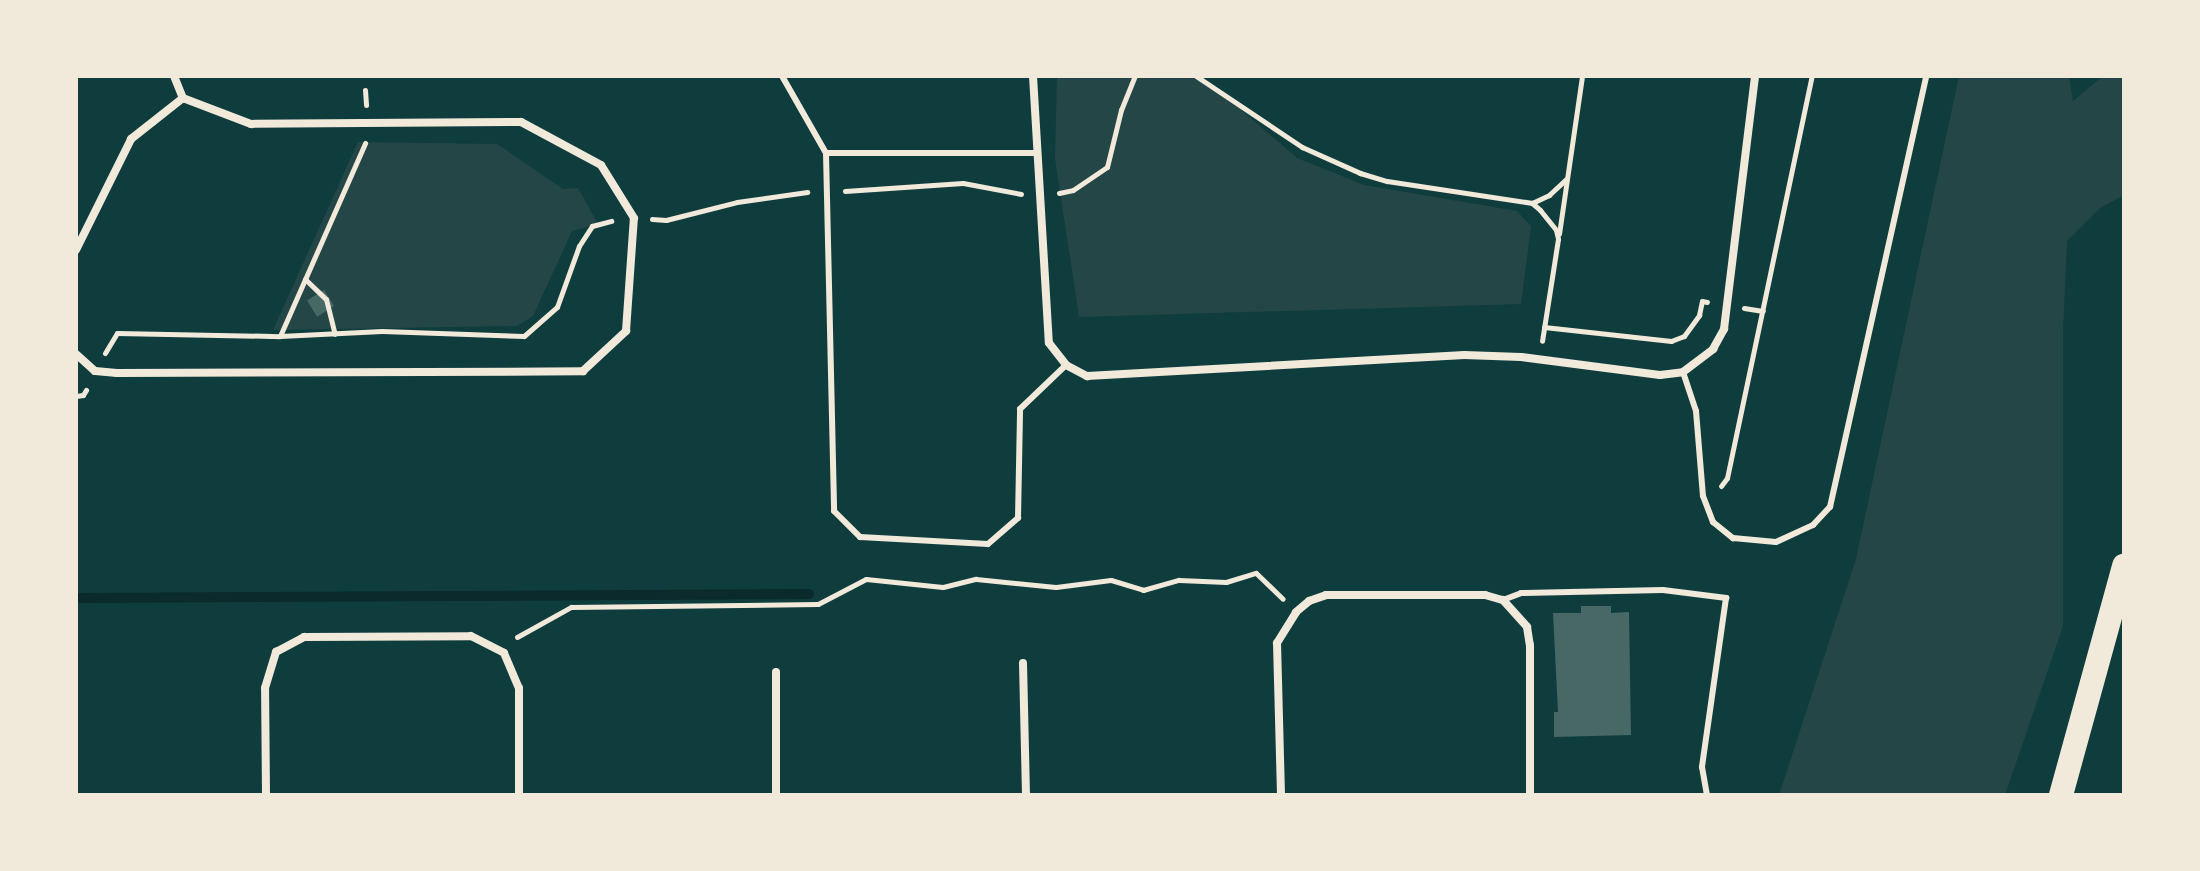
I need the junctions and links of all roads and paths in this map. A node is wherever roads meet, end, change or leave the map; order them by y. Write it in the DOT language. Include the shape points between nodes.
graph roads {
  1 [pos="174,76"];
  2 [pos="782,76"];
  3 [pos="1033,76"];
  4 [pos="1196,76"];
  5 [pos="1582,76"];
  6 [pos="1755,76"];
  7 [pos="1812,76"];
  8 [pos="1926,76"];
  9 [pos="365,90"];
  10 [pos="183,98"];
  11 [pos="367,123"];
  12 [pos="826,153"];
  13 [pos="1036,153"];
  14 [pos="1568,175"];
  15 [pos="1532,203"];
  16 [pos="1558,239"];
  17 [pos="76,250"];
  18 [pos="305,279"];
  19 [pos="1727,305"];
  20 [pos="1763,311"];
  21 [pos="1544,327"];
  22 [pos="335,334"];
  23 [pos="280,336"];
  24 [pos="76,354"];
  25 [pos="1539,359"];
  26 [pos="1066,365"];
  27 [pos="1683,372"];
  28 [pos="1703,496"];
  29 [pos="2124,566"];
  30 [pos="1503,600"];
  31 [pos="1296,612"];
  32 [pos="496,649"];
  33 [pos="1023,663"];
  34 [pos="776,672"];
  35 [pos="266,795"];
  36 [pos="519,795"];
  37 [pos="776,795"];
  38 [pos="1026,795"];
  39 [pos="1281,795"];
  40 [pos="1530,795"];
  41 [pos="1707,795"];
  42 [pos="2061,795"];
  1 -- 10 [label="street"];
  2 -- 12 [label="lane"];
  3 -- 13 [label="street"];
  4 -- 15 [label="path" via="1302,147 1360,173"];
  5 -- 14 [label="path"];
  6 -- 19 [label="street"];
  7 -- 20 [label="path"];
  8 -- 28 [label="lane" via="1830,507 1813,525 1776,542 1733,538 1713,522"];
  9 -- 11 [label="path"];
  10 -- 11 [label="street" via="251,124"];
  10 -- 17 [label="street" via="131,139"];
  11 -- 18 [label="path" via="368,136"];
  11 -- 24 [label="street" via="521,122 601,165 634,218 626,331 583,371 117,373 95,371"];
  12 -- 13 [label="lane"];
  12 -- 26 [label="lane" via="834,511 860,537 988,544 1018,518 1020,409"];
  13 -- 26 [label="street" via="1049,343"];
  14 -- 15 [label="path" via="1549,195"];
  14 -- 16 [label="path"];
  15 -- 16 [label="path" via="1549,218"];
  16 -- 21 [label="path"];
  18 -- 22 [label="path" via="326,299"];
  18 -- 23 [label="path"];
  19 -- 20 [label="path"];
  19 -- 21 [label="path" via="1702,301 1691,327 1671,341"];
  19 -- 27 [label="street" via="1724,329 1713,349"];
  20 -- 28 [label="path" via="1727,478"];
  21 -- 25 [label="path"];
  25 -- 26 [label="street" via="1464,355 1104,376 1087,376"];
  25 -- 27 [label="street" via="1660,375"];
  27 -- 28 [label="lane" via="1696,411"];
  29 -- 42 [label="highway"];
  30 -- 31 [label="street" via="1485,595 1326,595"];
  30 -- 40 [label="street" via="1527,627 1530,645"];
  30 -- 41 [label="lane" via="1521,593 1663,590 1726,598 1702,767"];
  31 -- 32 [label="path" via="1256,573 1226,582 1179,580 1143,590 1111,580 1056,587 976,579 943,587 866,579 818,604 571,607"];
  31 -- 39 [label="street" via="1277,643"];
  32 -- 35 [label="street" via="471,636 304,637 276,652 265,688"];
  32 -- 36 [label="street" via="504,653 519,688"];
  33 -- 38 [label="street"];
  34 -- 37 [label="street"];
}
